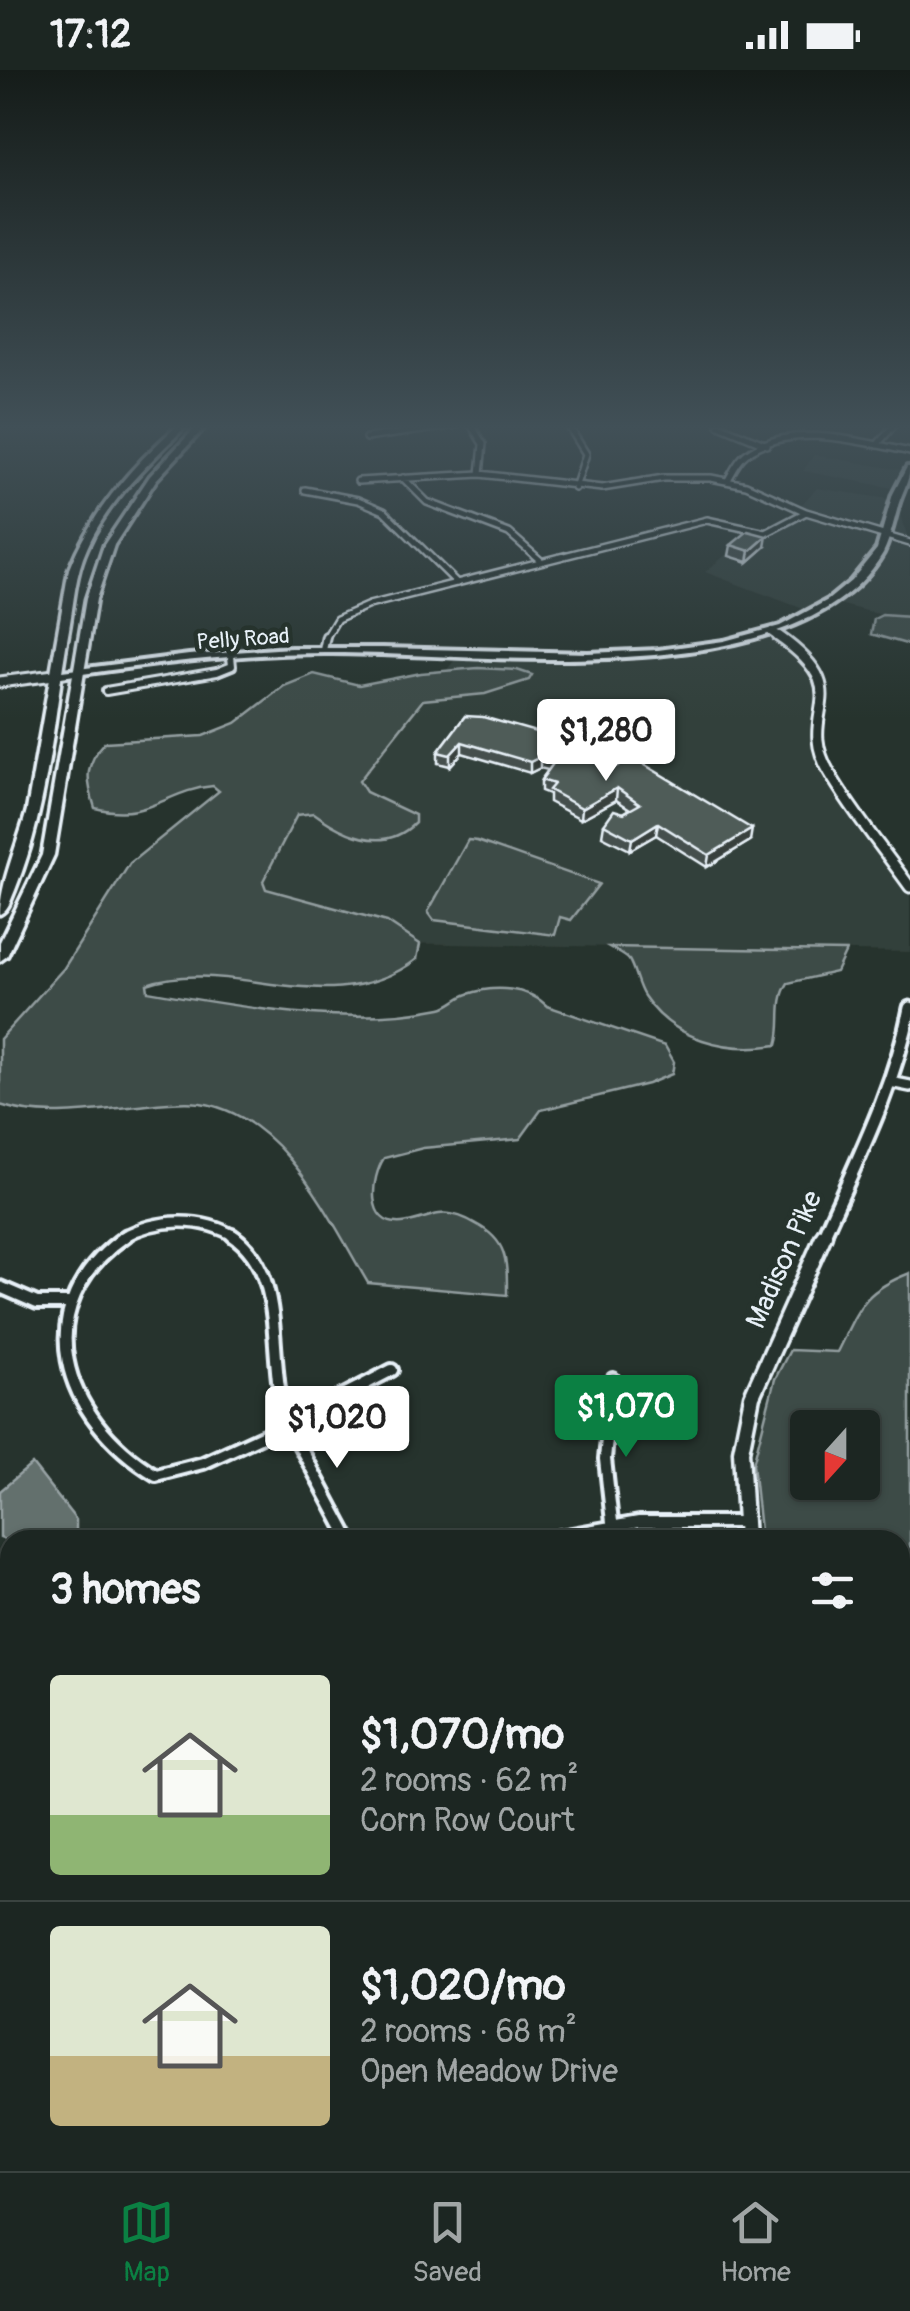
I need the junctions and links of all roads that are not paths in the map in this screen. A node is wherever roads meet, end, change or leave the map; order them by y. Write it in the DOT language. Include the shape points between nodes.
graph roads {
  1 [pos="99,523"];
  2 [pos="123,523"];
  3 [pos="396,523"];
  4 [pos="483,523"];
  5 [pos="696,523"];
  6 [pos="722,523"];
  7 [pos="785,523"];
  8 [pos="844,523"];
  9 [pos="889,523"];
  10 [pos="886,535"];
  11 [pos="910,544"];
  12 [pos="541,561"];
  13 [pos="457,582"];
  14 [pos="772,632"];
  15 [pos="323,650"];
  16 [pos="232,656"];
  17 [pos="78,672"];
  18 [pos="54,675"];
  19 [pos="0,682"];
  20 [pos="106,692"];
  21 [pos="910,887"];
  22 [pos="0,910"];
  23 [pos="0,956"];
  24 [pos="910,1008"];
  25 [pos="890,1082"];
  26 [pos="910,1086"];
  27 [pos="0,1287"];
  28 [pos="70,1302"];
  29 [pos="392,1370"];
  30 [pos="613,1380"];
  31 [pos="288,1421"];
  32 [pos="744,1522"];
  33 [pos="612,1524"];
  34 [pos="345,1530"];
  35 [pos="584,1530"];
  36 [pos="613,1530"];
  37 [pos="745,1530"];
  1 -- 18 [label="main road" via="74,569"];
  2 -- 17 [label="main road" via="108,546 91,600"];
  3 -- 13 [label="street"];
  4 -- 12 [label="street"];
  5 -- 12 [label="street, Pelly Road"];
  6 -- 7 [label="street, Pelly Road" via="766,533"];
  8 -- 10 [label="street"];
  9 -- 10 [label="main road"];
  10 -- 11 [label="street"];
  10 -- 14 [label="main road" via="872,560 831,602"];
  12 -- 13 [label="street, Pelly Road"];
  13 -- 15 [label="street, Pelly Road" via="345,612 326,629"];
  14 -- 15 [label="main road" via="644,654"];
  14 -- 21 [label="street" via="813,660 823,675 820,752 827,770"];
  15 -- 16 [label="main road, Pelly Road"];
  16 -- 17 [label="main road, Pelly Road"];
  16 -- 20 [label="street" via="232,666 218,672"];
  17 -- 18 [label="main road, Pelly Road"];
  17 -- 23 [label="main road" via="48,855"];
  18 -- 19 [label="street, Pelly Road"];
  18 -- 22 [label="main road" via="37,806"];
  24 -- 25 [label="street, Madison Pike"];
  25 -- 26 [label="street"];
  25 -- 32 [label="street, Madison Pike" via="752,1396 742,1451"];
  27 -- 28 [label="street" via="37,1303"];
  28 -- 31 [label="street" via="66,1346 76,1393 102,1434 156,1475 185,1472"];
  28 -- 31 [label="street" via="87,1265 130,1232 180,1221 230,1233 261,1267 275,1384"];
  29 -- 31 [label="street"];
  30 -- 33 [label="street" via="605,1459"];
  31 -- 34 [label="street"];
  32 -- 33 [label="street"];
  32 -- 37 [label="street, Madison Pike"];
  33 -- 35 [label="street"];
  33 -- 36 [label="street"];
}
